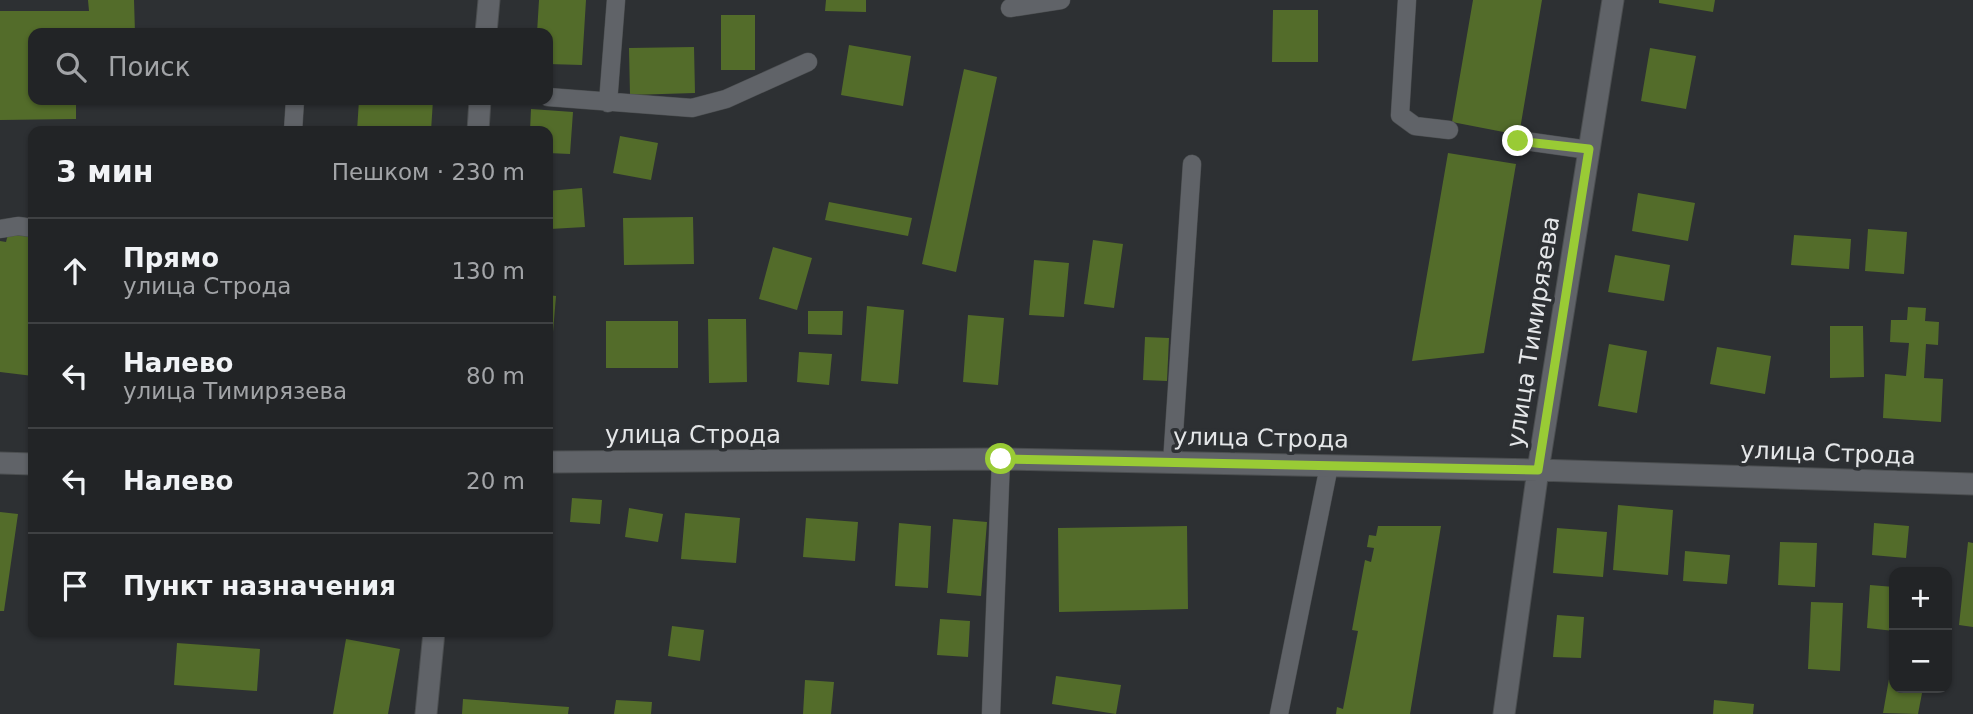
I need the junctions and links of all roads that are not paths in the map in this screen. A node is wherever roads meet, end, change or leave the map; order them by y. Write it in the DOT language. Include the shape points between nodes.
graph roads {
  1 [pos="489,0"];
  2 [pos="616,0"];
  3 [pos="1061,0"];
  4 [pos="1407,0"];
  5 [pos="1613,0"];
  6 [pos="1010,8"];
  7 [pos="486,28"];
  8 [pos="808,62"];
  9 [pos="553,98"];
  10 [pos="608,103"];
  11 [pos="295,105"];
  12 [pos="480,105"];
  13 [pos="293,126"];
  14 [pos="478,126"];
  15 [pos="1449,130"];
  16 [pos="1518,141"];
  17 [pos="1589,149"];
  18 [pos="1192,163"];
  19 [pos="28,227"];
  20 [pos="0,229"];
  21 [pos="1001,459"];
  22 [pos="553,462"];
  23 [pos="0,463"];
  24 [pos="1172,463"];
  25 [pos="28,464"];
  26 [pos="1329,466"];
  27 [pos="1538,470"];
  28 [pos="1973,484"];
  29 [pos="434,637"];
  30 [pos="426,714"];
  31 [pos="991,714"];
  32 [pos="1279,714"];
  33 [pos="1504,714"];
  1 -- 7 [label="street"];
  2 -- 10 [label="lane"];
  3 -- 6 [label="lane"];
  4 -- 15 [label="lane" via="1400,115 1415,126"];
  5 -- 17 [label="street, улица Тимирязева"];
  8 -- 10 [label="lane" via="726,99 692,107"];
  9 -- 10 [label="lane"];
  11 -- 13 [label="lane"];
  12 -- 14 [label="street"];
  16 -- 17 [label="lane"];
  17 -- 27 [label="street, улица Тимирязева"];
  18 -- 24 [label="lane"];
  19 -- 20 [label="lane"];
  21 -- 22 [label="street, улица Строда"];
  21 -- 24 [label="street, улица Строда"];
  21 -- 31 [label="lane"];
  23 -- 25 [label="street"];
  24 -- 26 [label="street, улица Строда"];
  26 -- 27 [label="street, улица Строда"];
  26 -- 32 [label="lane"];
  27 -- 28 [label="street, улица Строда"];
  27 -- 33 [label="street, улица Тимирязева"];
  29 -- 30 [label="street"];
}
